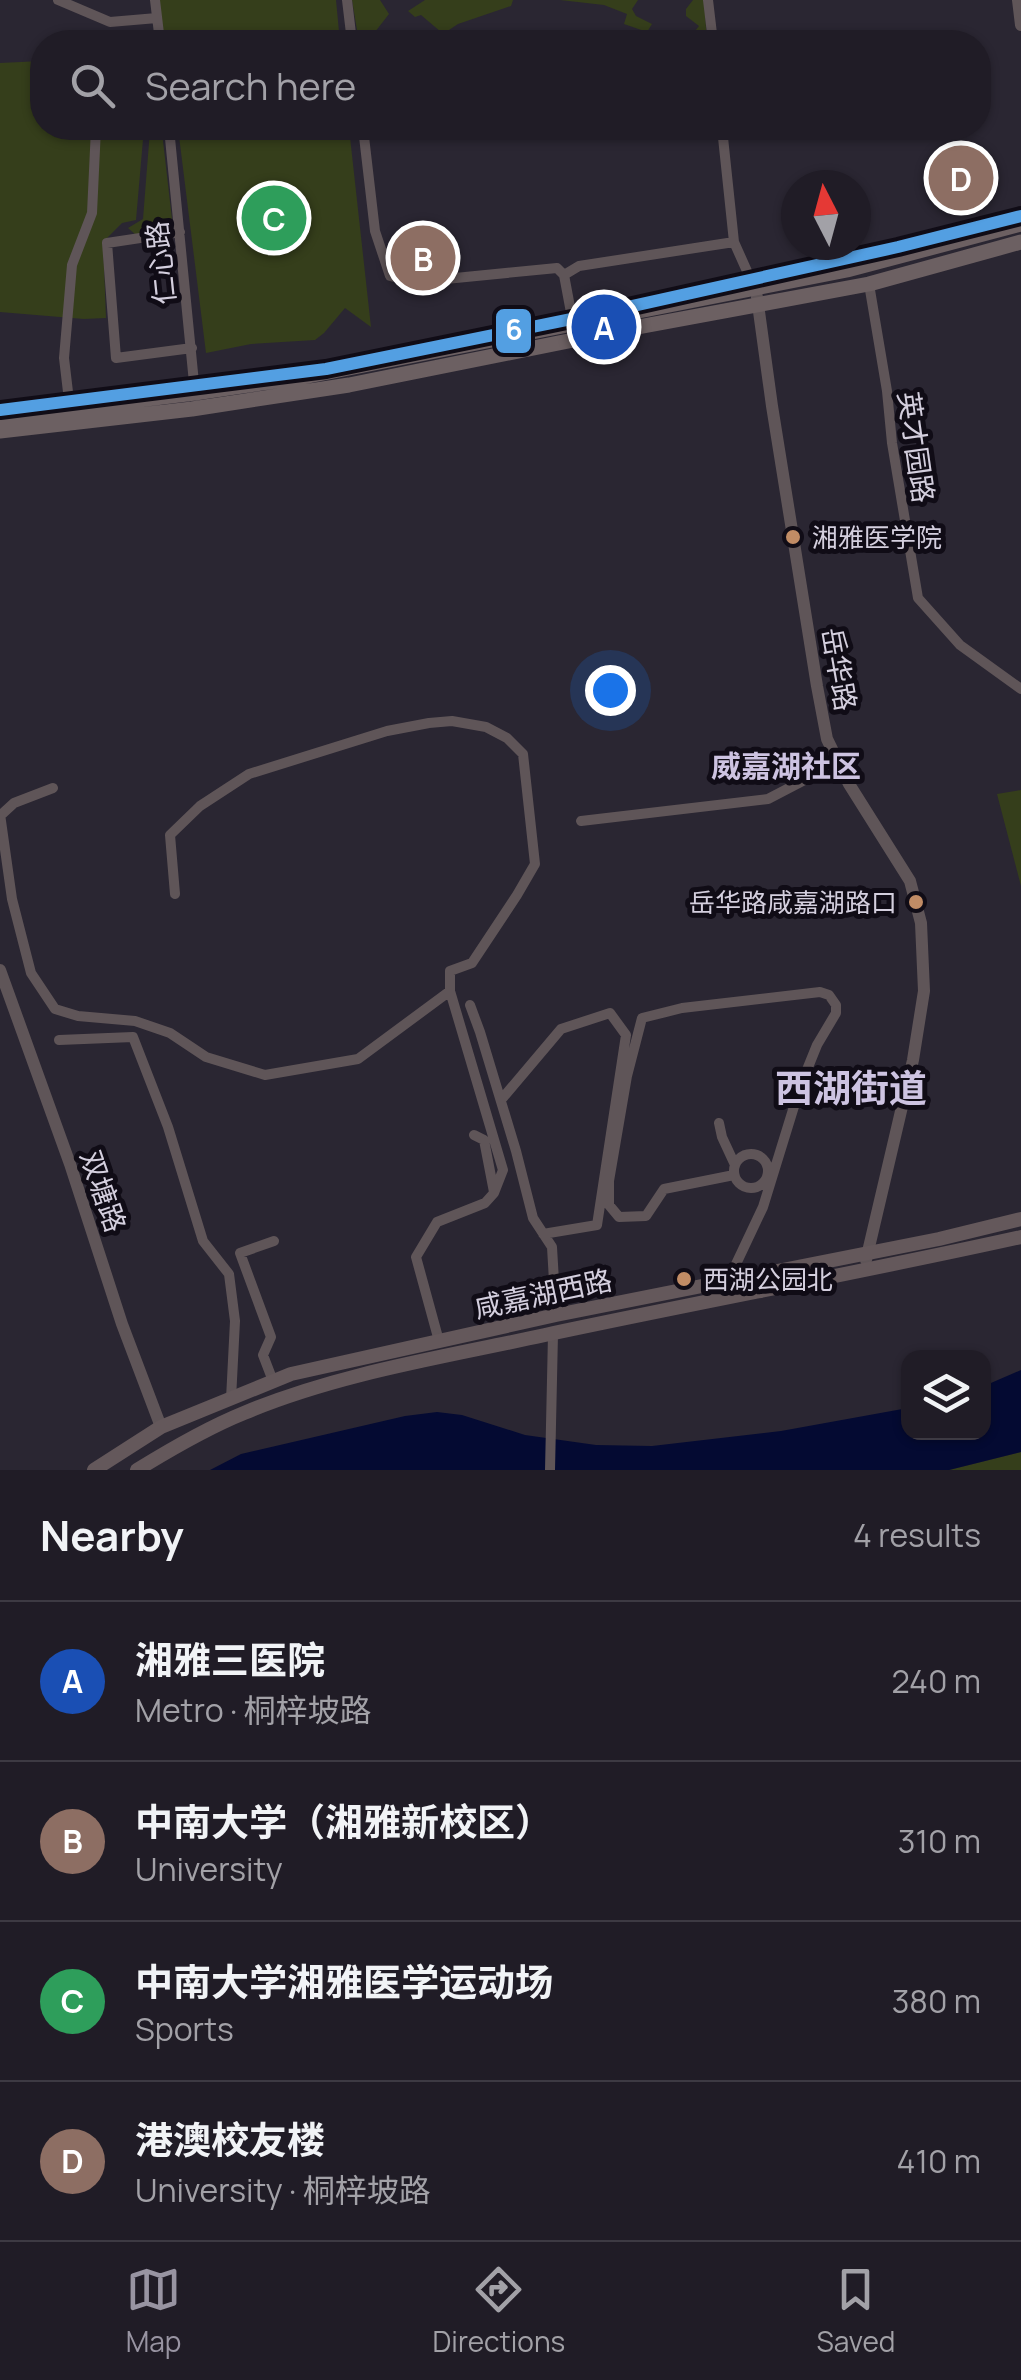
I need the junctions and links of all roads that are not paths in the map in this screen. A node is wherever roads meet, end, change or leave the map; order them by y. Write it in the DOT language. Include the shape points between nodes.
graph roads {
  1 [pos="58,0"];
  2 [pos="156,0"];
  3 [pos="347,0"];
  4 [pos="708,0"];
  5 [pos="1018,0"];
  6 [pos="157,18"];
  7 [pos="1021,25"];
  8 [pos="158,30"];
  9 [pos="351,30"];
  10 [pos="711,30"];
  11 [pos="95,140"];
  12 [pos="170,140"];
  13 [pos="364,140"];
  14 [pos="723,140"];
  15 [pos="1021,224"];
  16 [pos="180,232"];
  17 [pos="734,242"];
  18 [pos="1021,242"];
  19 [pos="564,275"];
  20 [pos="869,284"];
  21 [pos="757,297"];
  22 [pos="573,323"];
  23 [pos="192,348"];
  24 [pos="195,393"];
  25 [pos="70,408"];
  26 [pos="0,417"];
  27 [pos="0,431"];
  28 [pos="1021,689"];
  29 [pos="838,762"];
  30 [pos="53,788"];
  31 [pos="1,814"];
  32 [pos="581,821"];
  33 [pos="175,894"];
  34 [pos="0,970"];
  35 [pos="450,991"];
  36 [pos="470,1005"];
  37 [pos="59,1040"];
  38 [pos="501,1100"];
  39 [pos="720,1123"];
  40 [pos="474,1135"];
  41 [pos="494,1192"];
  42 [pos="1021,1219"];
  43 [pos="544,1234"];
  44 [pos="1021,1237"];
  45 [pos="274,1241"];
  46 [pos="866,1252"];
  47 [pos="865,1271"];
  48 [pos="728,1282"];
  49 [pos="556,1315"];
  50 [pos="553,1334"];
  51 [pos="439,1341"];
  52 [pos="273,1381"];
  53 [pos="231,1398"];
  54 [pos="161,1427"];
  55 [pos="94,1470"];
  56 [pos="137,1470"];
  57 [pos="550,1470"];
  1 -- 6 [label="street" via="110,22"];
  2 -- 6 [label="street"];
  3 -- 9 [label="street"];
  4 -- 10 [label="street"];
  5 -- 7 [label="street"];
  6 -- 8 [label="street"];
  11 -- 25 [label="street" via="92,213 72,265 64,358"];
  12 -- 16 [label="street, 仁心路"];
  13 -- 19 [label="street" via="375,231 390,276 416,282 556,268"];
  14 -- 17 [label="street"];
  15 -- 21 [label="main road"];
  16 -- 23 [label="street, 仁心路"];
  16 -- 23 [label="street" via="107,243 116,358"];
  17 -- 19 [label="street" via="578,266"];
  17 -- 21 [label="street"];
  18 -- 20 [label="main road"];
  19 -- 22 [label="street"];
  20 -- 21 [label="main road"];
  20 -- 28 [label="street, 英才园路" via="918,598 960,644"];
  21 -- 22 [label="main road"];
  21 -- 27 [label="main road" via="306,393"];
  21 -- 29 [label="street, 岳华路" via="817,686"];
  22 -- 24 [label="main road"];
  23 -- 24 [label="street, 仁心路"];
  24 -- 25 [label="main road"];
  25 -- 26 [label="main road"];
  29 -- 32 [label="street" via="768,799"];
  29 -- 46 [label="street, 岳华路" via="910,881 921,923 924,991 916,1043"];
  30 -- 31 [label="street"];
  31 -- 35 [label="street" via="30,973 55,1010 135,1021 170,1033 206,1057 257,1066 265,1076 358,1059"];
  33 -- 35 [label="street" via="170,835 249,774 429,723 486,727 523,754 535,864 472,963 450,971"];
  34 -- 54 [label="street, 双塘路"];
  35 -- 41 [label="street" via="503,1170"];
  36 -- 38 [label="street"];
  37 -- 53 [label="street" via="133,1036 203,1241 228,1274"];
  38 -- 43 [label="street" via="533,1218"];
  38 -- 43 [label="street" via="562,1029 610,1013 626,1036 597,1224"];
  39 -- 48 [label="street" via="734,1170 664,1189 646,1216 619,1216 609,1205 608,1180 642,1018 682,1008 829,995 836,1013 817,1045 763,1206"];
  40 -- 41 [label="street" via="484,1140"];
  41 -- 51 [label="street" via="486,1204 437,1222 416,1258"];
  42 -- 46 [label="main road, 咸嘉湖西路"];
  43 -- 49 [label="street" via="552,1248"];
  44 -- 47 [label="main road, 咸嘉湖西路"];
  45 -- 52 [label="street" via="240,1253 270,1337 263,1355"];
  46 -- 47 [label="street, 岳华路"];
  46 -- 48 [label="main road, 咸嘉湖西路"];
  47 -- 50 [label="main road, 咸嘉湖西路"];
  48 -- 49 [label="main road, 咸嘉湖西路"];
  49 -- 51 [label="main road, 咸嘉湖西路"];
  50 -- 56 [label="main road, 咸嘉湖西路" via="296,1394 243,1413"];
  50 -- 57 [label="street"];
  51 -- 52 [label="main road, 咸嘉湖西路"];
  52 -- 53 [label="main road, 咸嘉湖西路"];
  53 -- 54 [label="main road, 咸嘉湖西路"];
  54 -- 55 [label="main road, 咸嘉湖西路"];
}
